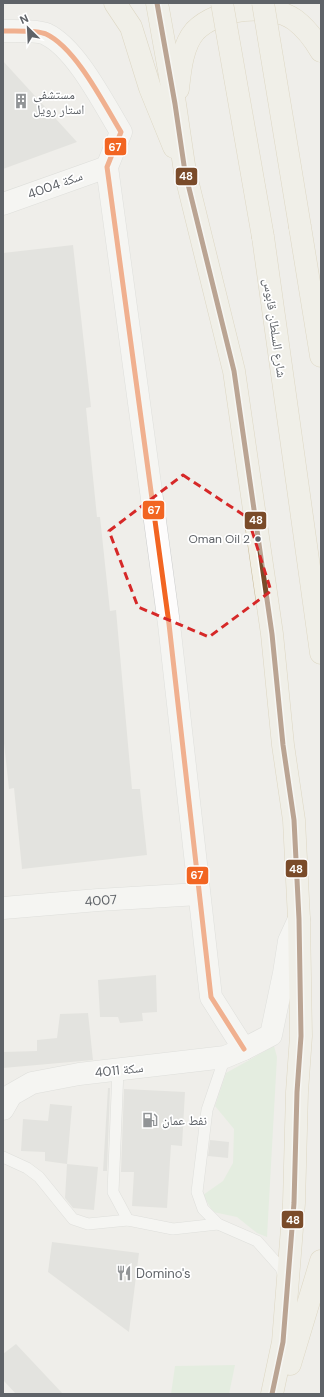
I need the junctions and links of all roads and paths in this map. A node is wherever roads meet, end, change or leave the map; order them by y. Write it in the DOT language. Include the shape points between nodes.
graph roads {
  1 [pos="115,3"];
  2 [pos="157,3"];
  3 [pos="222,3"];
  4 [pos="263,3"];
  5 [pos="3,31"];
  6 [pos="321,50"];
  7 [pos="175,104"];
  8 [pos="107,166"];
  9 [pos="185,172"];
  10 [pos="3,204"];
  11 [pos="321,356"];
  12 [pos="321,653"];
  13 [pos="199,894"];
  14 [pos="3,908"];
  15 [pos="299,919"];
  16 [pos="235,1053"];
  17 [pos="118,1070"];
  18 [pos="3,1108"];
  19 [pos="3,1157"];
  20 [pos="128,1220"];
  21 [pos="218,1224"];
  22 [pos="321,1261"];
  23 [pos="287,1288"];
  24 [pos="272,1394"];
  25 [pos="281,1394"];
  1 -- 9 [label="highway" via="131,28 160,115"];
  2 -- 7 [label="highway"];
  3 -- 12 [label="highway, شارع السلطان قابوس, bridge" via="263,237"];
  4 -- 11 [label="highway, bridge"];
  5 -- 8 [label="street" via="46,34 68,51 94,87 121,132"];
  6 -- 7 [label="highway" via="309,32 294,19 279,13 255,8 213,19 196,31 187,44"];
  7 -- 9 [label="highway"];
  8 -- 10 [label="street, سكة 4004"];
  8 -- 13 [label="street" via="168,624"];
  9 -- 15 [label="highway" via="234,371 272,634 283,745 294,820"];
  13 -- 14 [label="street, 4007"];
  13 -- 16 [label="street" via="211,998"];
  15 -- 16 [label="street, سكة 4011" via="289,941 271,1035"];
  15 -- 23 [label="highway" via="301,1036 294,1203"];
  16 -- 17 [label="street, سكة 4011"];
  16 -- 21 [label="lane" via="207,1110 197,1192 203,1209"];
  17 -- 18 [label="street, سكة 4011" via="32,1083 11,1095"];
  17 -- 20 [label="lane" via="113,1192"];
  19 -- 20 [label="lane" via="27,1168 39,1177 73,1219 88,1224"];
  20 -- 21 [label="lane" via="173,1229"];
  21 -- 23 [label="lane" via="258,1241 282,1268"];
  22 -- 25 [label="highway"];
  23 -- 24 [label="highway" via="283,1342"];
}
